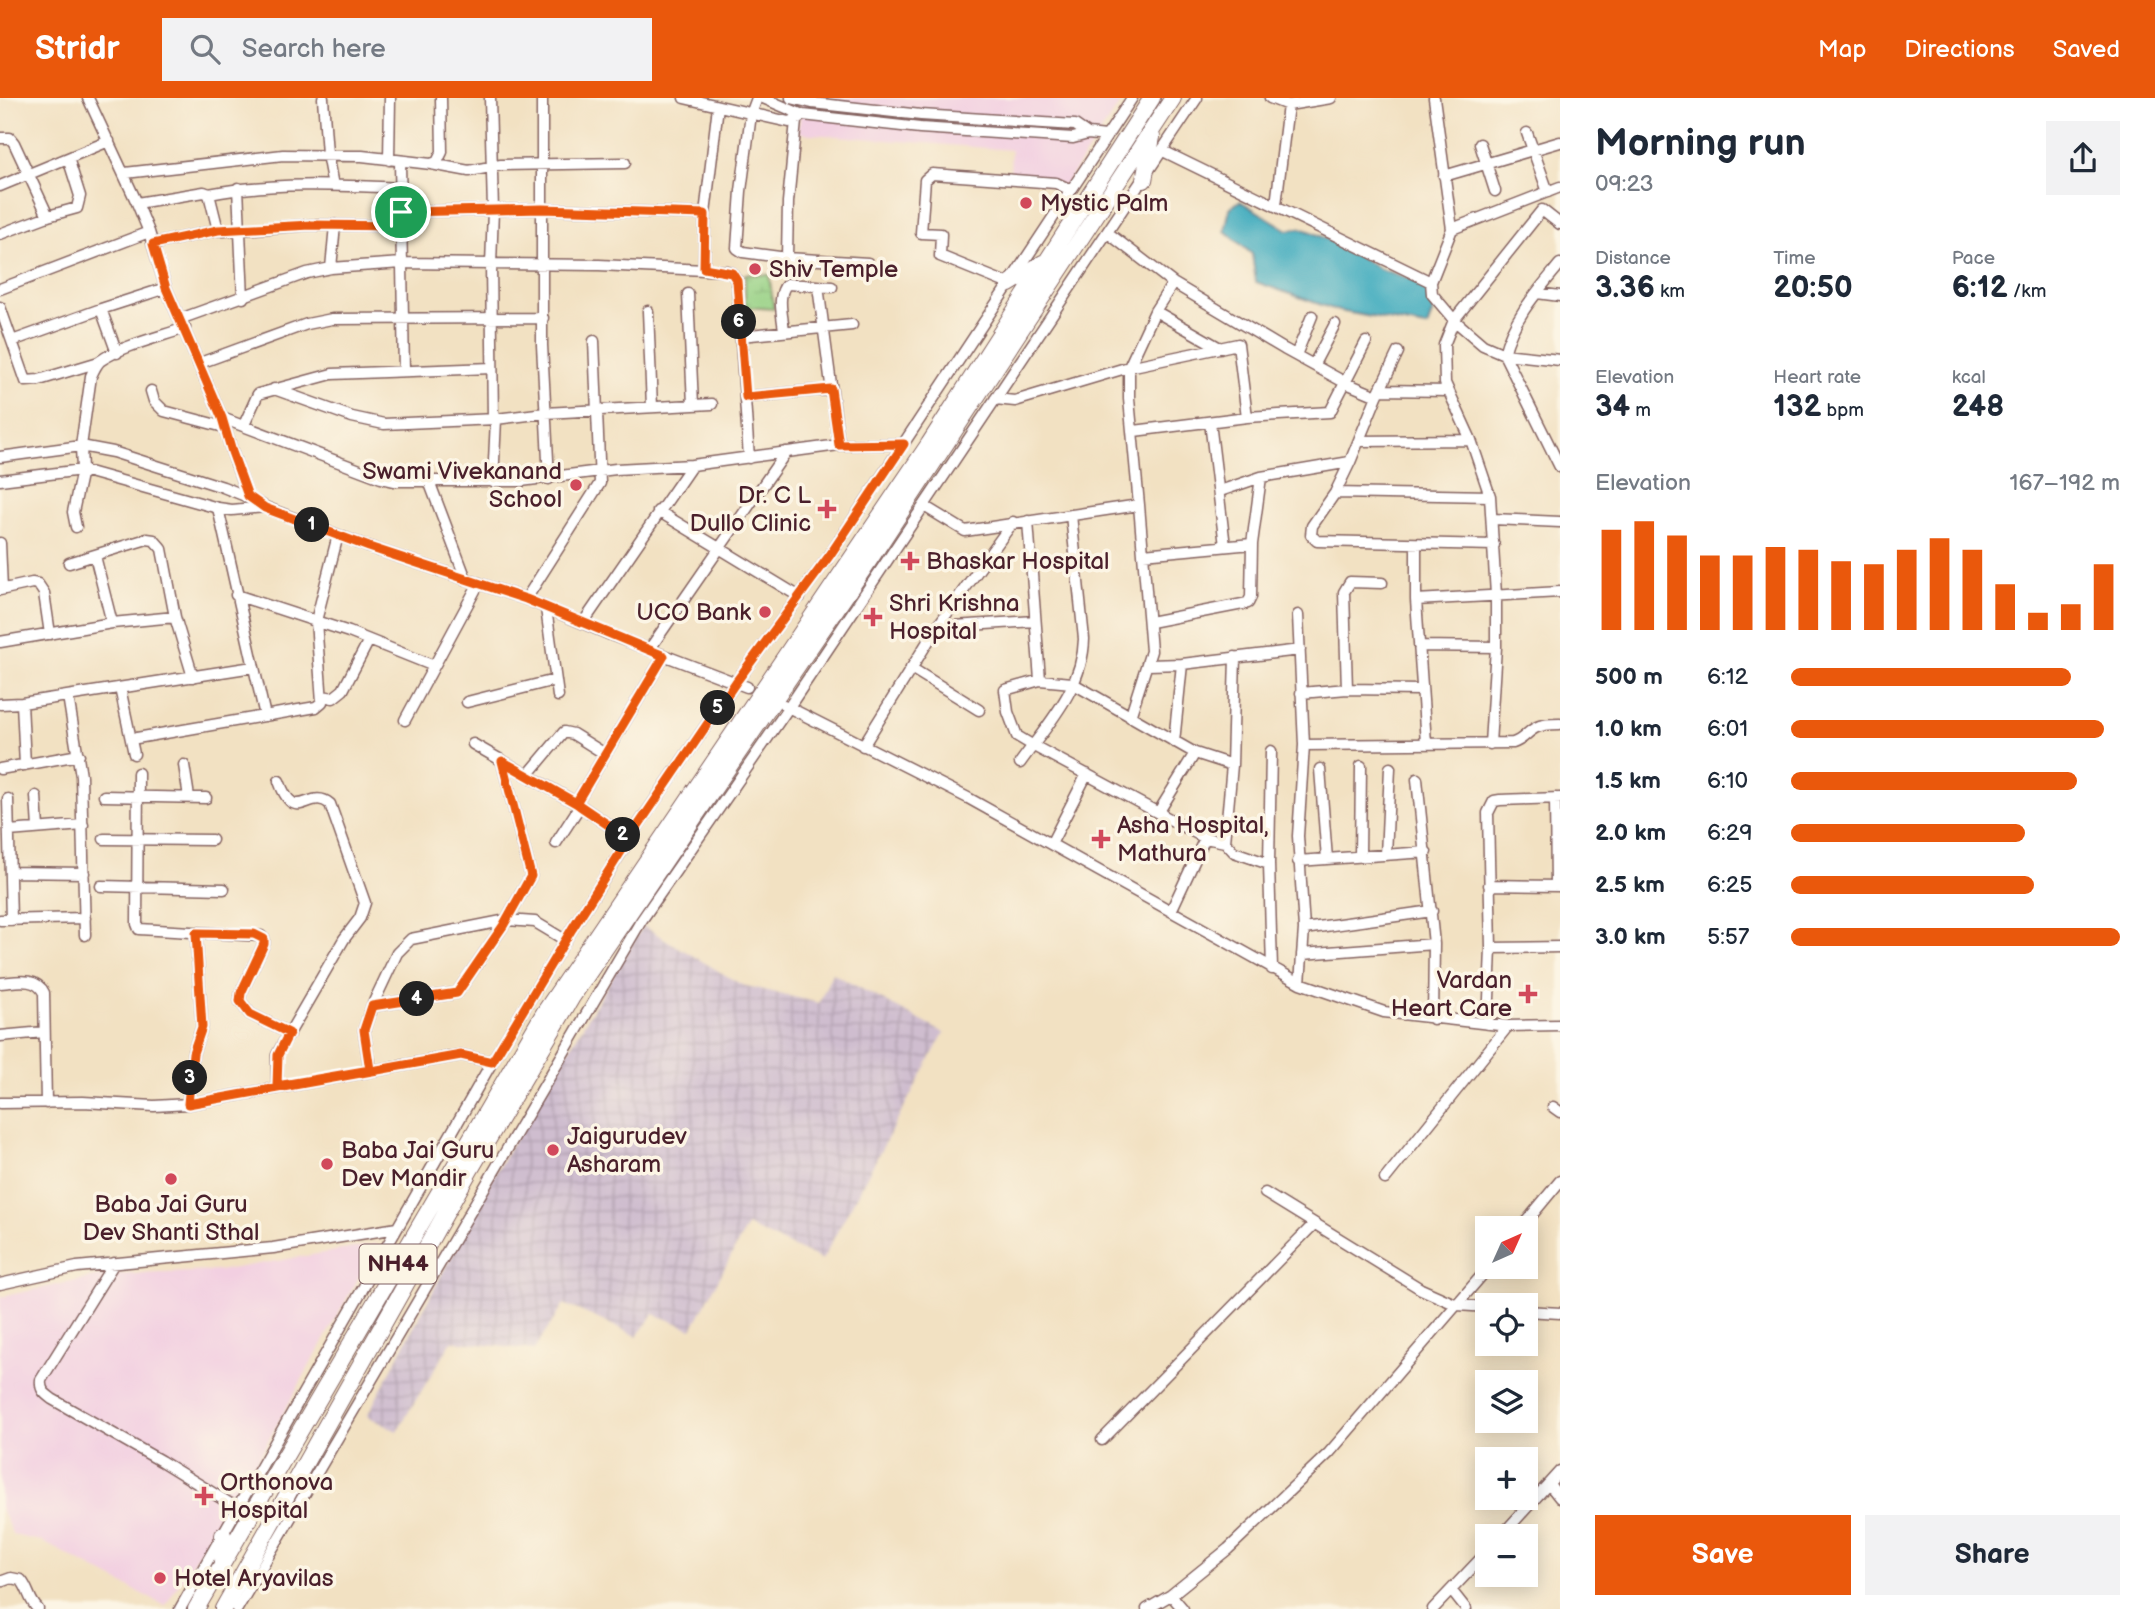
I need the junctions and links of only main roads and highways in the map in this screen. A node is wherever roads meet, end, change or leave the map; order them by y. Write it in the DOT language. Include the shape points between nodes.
graph roads {
  1 [pos="1152,98"];
  2 [pos="1173,98"];
  3 [pos="1154,128"];
  4 [pos="1144,180"];
  5 [pos="1047,260"];
  6 [pos="1009,284"];
  7 [pos="223,1535"];
  8 [pos="222,1565"];
  9 [pos="196,1609"];
  10 [pos="223,1609"];
  1 -- 5 [label="highway, NH44"];
  2 -- 3 [label="highway, NH44"];
  3 -- 4 [label="highway"];
  3 -- 10 [label="highway, NH44" via="857,580 572,997"];
  5 -- 6 [label="highway"];
  5 -- 8 [label="highway, NH44" via="922,455 544,1013"];
  7 -- 8 [label="highway"];
  8 -- 9 [label="highway, NH44"];
}
